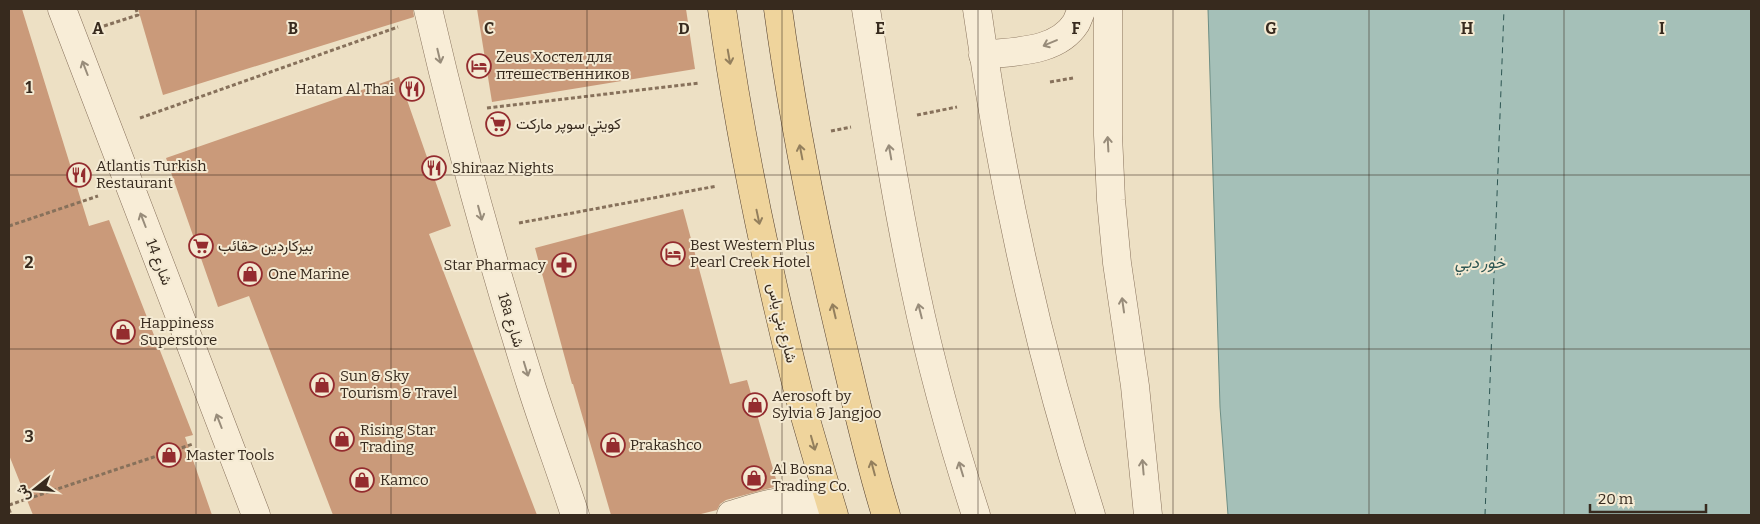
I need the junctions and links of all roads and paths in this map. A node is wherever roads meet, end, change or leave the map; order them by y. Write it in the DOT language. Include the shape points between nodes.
graph roads {
  1 [pos="62,9"];
  2 [pos="136,9"];
  3 [pos="722,9"];
  4 [pos="778,9"];
  5 [pos="866,9"];
  6 [pos="976,9"];
  7 [pos="1082,9"];
  8 [pos="1108,9"];
  9 [pos="428,12"];
  10 [pos="73,37"];
  11 [pos="983,55"];
  12 [pos="1108,71"];
  13 [pos="704,82"];
  14 [pos="1040,84"];
  15 [pos="991,100"];
  16 [pos="452,112"];
  17 [pos="884,122"];
  18 [pos="109,129"];
  19 [pos="798,136"];
  20 [pos="717,185"];
  21 [pos="130,186"];
  22 [pos="9,226"];
  23 [pos="484,229"];
  24 [pos="224,434"];
  25 [pos="9,505"];
  26 [pos="9,509"];
  27 [pos="575,514"];
  28 [pos="11,515"];
  29 [pos="256,515"];
  30 [pos="731,515"];
  31 [pos="827,515"];
  32 [pos="834,515"];
  33 [pos="886,515"];
  34 [pos="976,515"];
  35 [pos="1091,515"];
  36 [pos="1148,515"];
  1 -- 10 [label="street, شارع 14"];
  2 -- 10 [label="path" via="138,14"];
  3 -- 32 [label="main road, شارع بني ياس, one-way" via="747,164 772,281"];
  4 -- 19 [label="main road"];
  5 -- 17 [label="street"];
  6 -- 11 [label="street"];
  7 -- 11 [label="street, one-way" via="1076,23 1064,37 1048,45"];
  8 -- 12 [label="street"];
  9 -- 16 [label="street, 18a شارع, one-way"];
  9 -- 18 [label="path"];
  18 -- 10 [label="street, شارع 14, one-way"];
  11 -- 15 [label="street"];
  12 -- 14 [label="path"];
  36 -- 12 [label="street, one-way" via="1111,200"];
  13 -- 16 [label="path"];
  15 -- 17 [label="path"];
  15 -- 35 [label="street" via="1029,291"];
  16 -- 23 [label="street, 18a شارع, one-way"];
  17 -- 19 [label="path"];
  34 -- 17 [label="street, one-way" via="954,446 915,289"];
  18 -- 21 [label="street, شارع 14"];
  33 -- 19 [label="main road, one-way" via="858,413"];
  20 -- 23 [label="path"];
  21 -- 22 [label="path"];
  24 -- 21 [label="street, شارع 14, one-way"];
  23 -- 27 [label="street, 18a شارع, one-way" via="530,383"];
  24 -- 25 [label="path"];
  24 -- 29 [label="street, شارع 14"];
  26 -- 28 [label="path"];
  30 -- 31 [label="street" via="780,500 801,502"];
}
